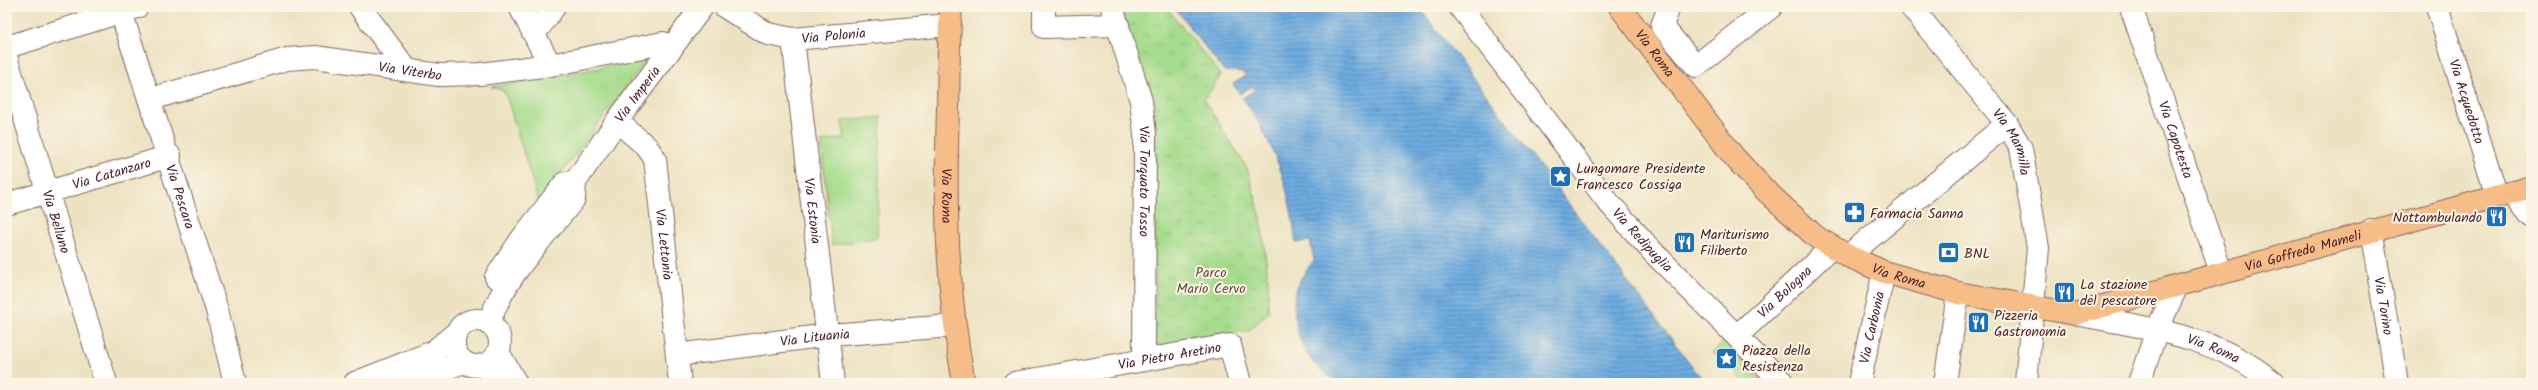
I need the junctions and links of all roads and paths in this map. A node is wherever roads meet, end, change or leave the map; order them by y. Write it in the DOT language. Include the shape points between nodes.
graph roads {
  1 [pos="360,7"];
  2 [pos="520,7"];
  3 [pos="554,7"];
  4 [pos="702,7"];
  5 [pos="725,7"];
  6 [pos="1460,7"];
  7 [pos="1620,7"];
  8 [pos="1684,7"];
  9 [pos="1771,7"];
  10 [pos="1911,7"];
  11 [pos="2131,7"];
  12 [pos="2437,7"];
  13 [pos="129,10"];
  14 [pos="950,16"];
  15 [pos="1115,16"];
  16 [pos="1666,16"];
  17 [pos="1044,17"];
  18 [pos="533,30"];
  19 [pos="793,39"];
  20 [pos="1644,40"];
  21 [pos="7,47"];
  22 [pos="670,49"];
  23 [pos="7,60"];
  24 [pos="550,66"];
  25 [pos="407,70"];
  26 [pos="151,99"];
  27 [pos="617,121"];
  28 [pos="2007,124"];
  29 [pos="170,156"];
  30 [pos="48,192"];
  31 [pos="2514,192"];
  32 [pos="7,204"];
  33 [pos="2531,216"];
  34 [pos="2371,230"];
  35 [pos="1840,251"];
  36 [pos="1884,272"];
  37 [pos="2222,272"];
  38 [pos="2177,286"];
  39 [pos="1958,293"];
  40 [pos="2034,307"];
  41 [pos="2075,314"];
  42 [pos="482,322"];
  43 [pos="953,326"];
  44 [pos="2158,330"];
  45 [pos="456,333"];
  46 [pos="828,335"];
  47 [pos="1737,336"];
  48 [pos="677,355"];
  49 [pos="482,360"];
  50 [pos="1144,360"];
  51 [pos="1111,375"];
  52 [pos="2264,379"];
  53 [pos="106,383"];
  54 [pos="235,383"];
  55 [pos="356,383"];
  56 [pos="402,383"];
  57 [pos="498,383"];
  58 [pos="516,383"];
  59 [pos="680,383"];
  60 [pos="833,383"];
  61 [pos="964,383"];
  62 [pos="1014,383"];
  63 [pos="1240,383"];
  64 [pos="1783,383"];
  65 [pos="1859,383"];
  66 [pos="1945,383"];
  67 [pos="2026,383"];
  68 [pos="2139,383"];
  69 [pos="2397,383"];
  1 -- 25 [label="street"];
  2 -- 18 [label="street"];
  3 -- 18 [label="street" via="541,25"];
  4 -- 22 [label="street, Via Imperia"];
  5 -- 19 [label="street, Via Polonia" via="768,34"];
  6 -- 47 [label="street, Via Redipuglia" via="1609,202 1652,250"];
  7 -- 20 [label="main road, Via Roma"];
  8 -- 16 [label="street"];
  9 -- 16 [label="street" via="1696,66"];
  10 -- 28 [label="street, Via Marmilla"];
  11 -- 37 [label="street, Via Capotesta"];
  12 -- 31 [label="street, Via Acquedotto"];
  13 -- 21 [label="street"];
  13 -- 26 [label="street, Via Pescara"];
  14 -- 19 [label="street, Via Polonia"];
  14 -- 43 [label="main road, Via Roma" via="946,180 947,248"];
  15 -- 17 [label="street"];
  15 -- 50 [label="street, Via Torquato Tasso" via="1141,100 1145,134"];
  16 -- 20 [label="street"];
  18 -- 24 [label="street"];
  19 -- 46 [label="street, Via Estonia"];
  20 -- 35 [label="main road, Via Roma" via="1734,157 1816,237"];
  22 -- 24 [label="street, Via Viterbo" via="663,43"];
  22 -- 27 [label="street, Via Imperia"];
  23 -- 30 [label="street, Via Belluno"];
  24 -- 25 [label="street, Via Viterbo" via="480,74 439,75"];
  25 -- 26 [label="street, Via Viterbo" via="316,57 287,59"];
  26 -- 29 [label="street, Via Pescara"];
  27 -- 42 [label="street, Via Imperia" via="575,182 574,199 508,283"];
  27 -- 48 [label="street, Via Lettonia" via="647,147 655,158"];
  28 -- 35 [label="street, Via Bologna"];
  28 -- 40 [label="street, Via Marmilla" via="2021,148 2038,248"];
  29 -- 30 [label="street, Via Catanzaro"];
  29 -- 54 [label="street, Via Pescara" via="217,310"];
  30 -- 32 [label="street, Via Catanzaro"];
  30 -- 53 [label="street, Via Belluno"];
  31 -- 33 [label="street, Via Acquedotto"];
  31 -- 34 [label="main road, Via Goffredo Mameli"];
  34 -- 37 [label="main road, Via Goffredo Mameli"];
  34 -- 69 [label="street, Via Torino"];
  35 -- 36 [label="main road, Via Roma"];
  35 -- 47 [label="street, Via Bologna"];
  36 -- 39 [label="main road, Via Roma"];
  36 -- 65 [label="street, Via Carbonia"];
  37 -- 38 [label="main road, Via Goffredo Mameli"];
  38 -- 41 [label="main road, Via Goffredo Mameli"];
  38 -- 44 [label="street"];
  39 -- 40 [label="main road, Via Roma"];
  39 -- 66 [label="street"];
  40 -- 41 [label="main road, Via Roma"];
  40 -- 67 [label="street, Via Marmilla"];
  41 -- 44 [label="street, Via Roma"];
  42 -- 45 [label="street" via="466,323"];
  42 -- 49 [label="street" via="499,339"];
  43 -- 46 [label="street, Via Lituania"];
  43 -- 61 [label="main road, Via Roma"];
  44 -- 52 [label="street, Via Roma" via="2198,340 2249,363"];
  44 -- 68 [label="street"];
  45 -- 49 [label="street" via="456,352"];
  45 -- 55 [label="street" via="433,352"];
  46 -- 48 [label="street, Via Lituania"];
  46 -- 60 [label="street, Via Estonia"];
  47 -- 64 [label="street, Via Redipuglia"];
  48 -- 59 [label="street, Via Lettonia"];
  49 -- 56 [label="street"];
  49 -- 57 [label="street"];
  49 -- 58 [label="street"];
  50 -- 51 [label="street, Via Pietro Aretino"];
  50 -- 63 [label="street, Via Pietro Aretino" via="1230,345"];
  51 -- 62 [label="street, Via Pietro Aretino"];
}
